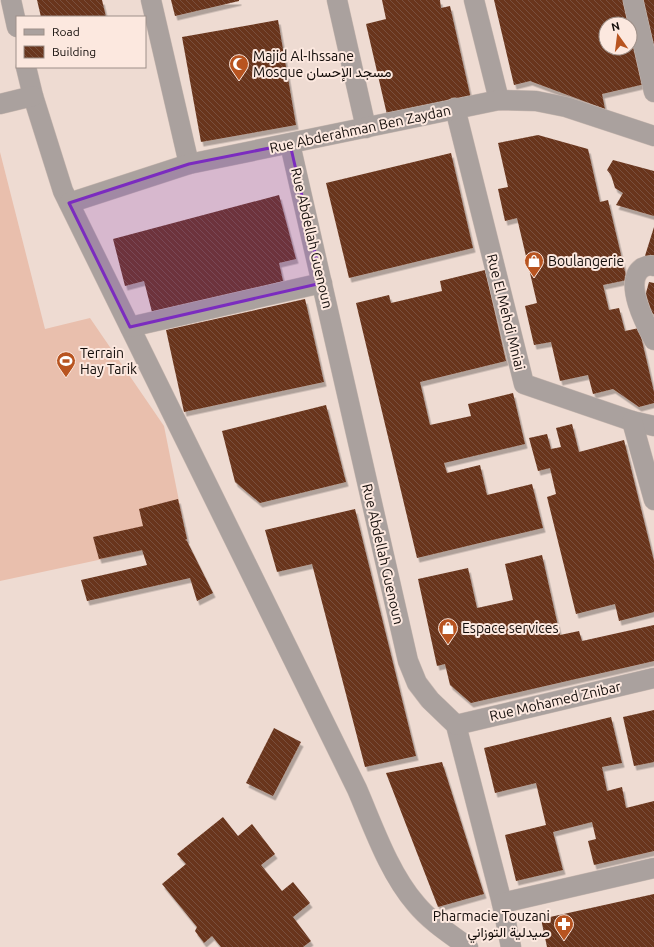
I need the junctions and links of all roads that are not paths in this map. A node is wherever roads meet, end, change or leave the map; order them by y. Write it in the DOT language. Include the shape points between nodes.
graph roads {
  1 [pos="11,0"];
  2 [pos="151,0"];
  3 [pos="337,0"];
  4 [pos="474,0"];
  5 [pos="633,0"];
  6 [pos="16,22"];
  7 [pos="26,68"];
  8 [pos="654,92"];
  9 [pos="33,96"];
  10 [pos="500,100"];
  11 [pos="0,104"];
  12 [pos="455,108"];
  13 [pos="366,128"];
  14 [pos="654,136"];
  15 [pos="290,144"];
  16 [pos="189,164"];
  17 [pos="69,203"];
  18 [pos="654,266"];
  19 [pos="322,283"];
  20 [pos="130,327"];
  21 [pos="654,340"];
  22 [pos="632,421"];
  23 [pos="654,426"];
  24 [pos="654,500"];
  25 [pos="654,678"];
  26 [pos="456,725"];
  27 [pos="654,868"];
  28 [pos="502,903"];
  29 [pos="468,947"];
  30 [pos="511,947"];
  1 -- 6 [label="street"];
  2 -- 16 [label="street"];
  3 -- 13 [label="street"];
  4 -- 10 [label="street"];
  5 -- 8 [label="street"];
  7 -- 9 [label="street"];
  9 -- 11 [label="street"];
  9 -- 17 [label="street" via="60,184"];
  10 -- 12 [label="street, Rue Abderahman Ben Zaydan"];
  10 -- 14 [label="street, Rue Abderahman Ben Zaydan" via="536,101 566,107"];
  12 -- 13 [label="street, Rue Abderahman Ben Zaydan"];
  12 -- 22 [label="street, Rue El Mehdi Mniai" via="524,384"];
  13 -- 15 [label="street, Rue Abderahman Ben Zaydan"];
  15 -- 16 [label="street, Rue Abderahman Ben Zaydan"];
  15 -- 19 [label="street, Rue Abdellah Guenoun"];
  16 -- 17 [label="street, Rue Abderahman Ben Zaydan"];
  17 -- 20 [label="street"];
  18 -- 21 [label="street" via="645,266 635,281 636,298"];
  19 -- 20 [label="street"];
  19 -- 26 [label="street, Rue Abdellah Guenoun" via="408,661 417,683 430,700"];
  20 -- 29 [label="street" via="396,876 415,904 434,922"];
  22 -- 23 [label="street, Rue El Mehdi Mniai"];
  22 -- 24 [label="street"];
  25 -- 26 [label="street, Rue Mohamed Znibar"];
  26 -- 28 [label="street"];
  27 -- 28 [label="street"];
  28 -- 30 [label="street"];
}
